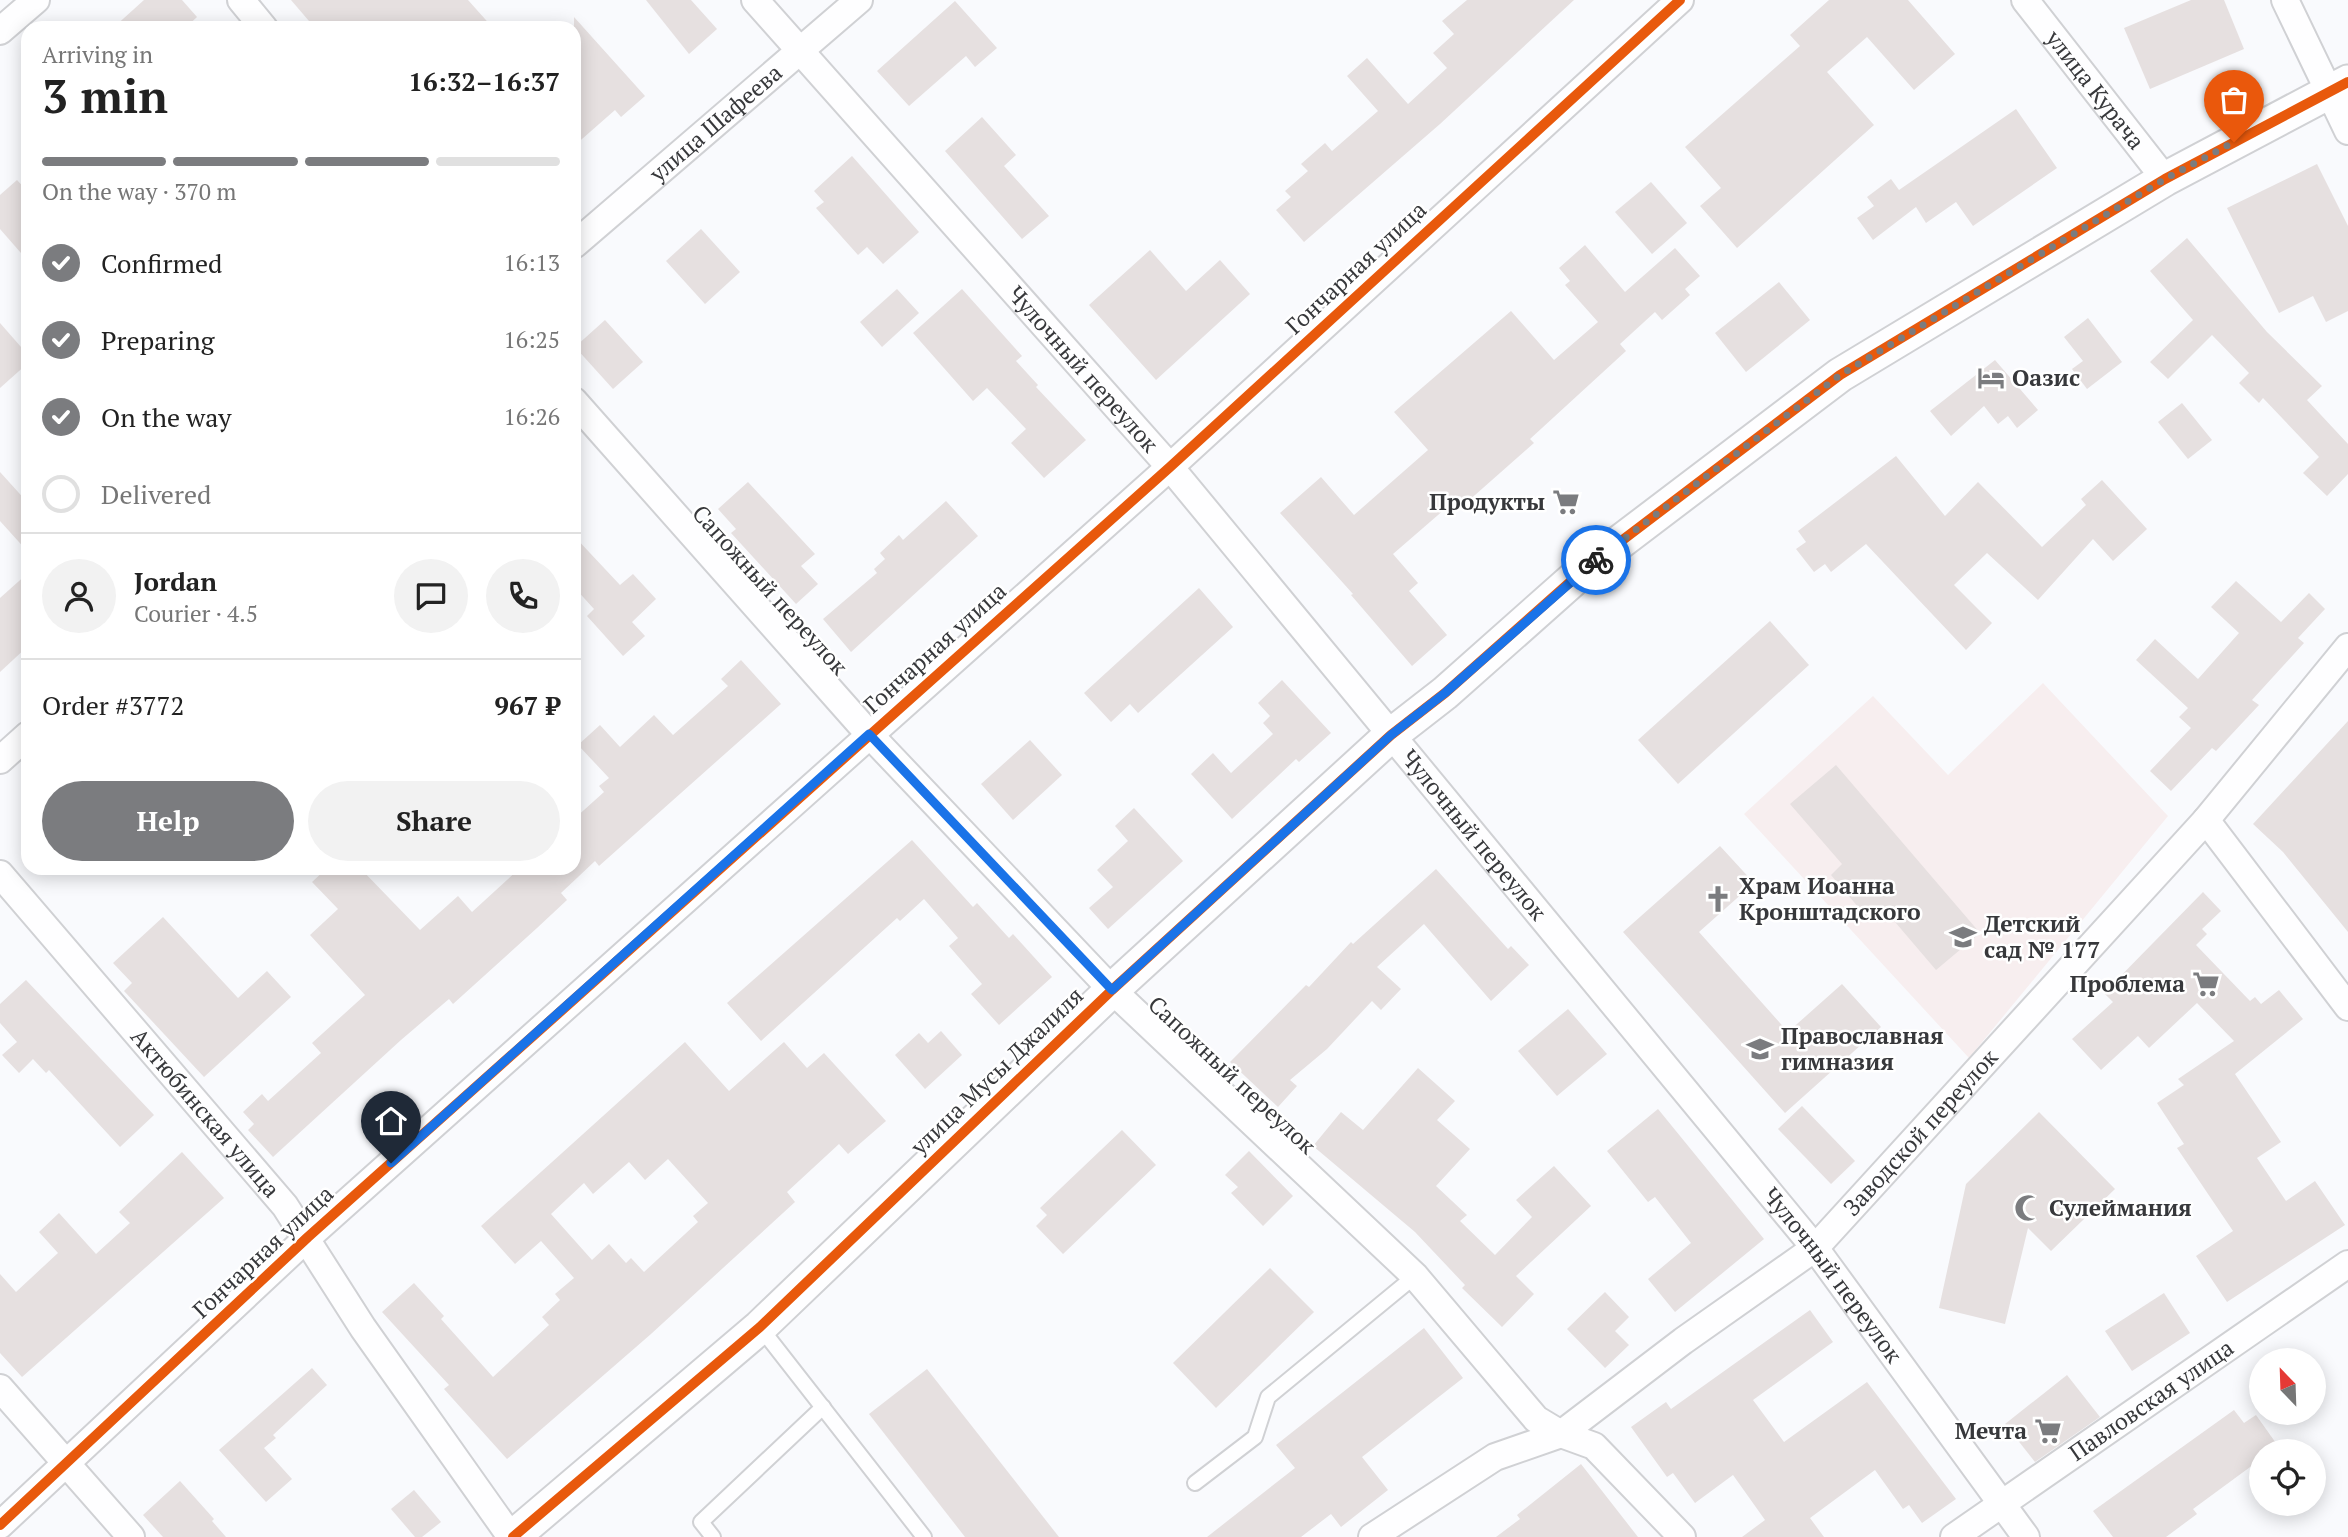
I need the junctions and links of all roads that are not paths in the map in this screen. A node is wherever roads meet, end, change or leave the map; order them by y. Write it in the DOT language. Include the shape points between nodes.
graph roads {
  1 [pos="36,0"];
  2 [pos="241,0"];
  3 [pos="755,0"];
  4 [pos="859,0"];
  5 [pos="1680,0"];
  6 [pos="2025,0"];
  7 [pos="2285,0"];
  8 [pos="258,21"];
  9 [pos="0,31"];
  10 [pos="801,52"];
  11 [pos="2338,88"];
  12 [pos="2348,131"];
  13 [pos="2165,179"];
  14 [pos="581,239"];
  15 [pos="581,409"];
  16 [pos="1170,467"];
  17 [pos="2348,647"];
  18 [pos="869,734"];
  19 [pos="1391,735"];
  20 [pos="21,741"];
  21 [pos="0,760"];
  22 [pos="2206,820"];
  23 [pos="0,874"];
  24 [pos="1112,990"];
  25 [pos="2348,1007"];
  26 [pos="308,1237"];
  27 [pos="1815,1248"];
  28 [pos="2348,1264"];
  29 [pos="1415,1276"];
  30 [pos="760,1327"];
  31 [pos="0,1388"];
  32 [pos="823,1407"];
  33 [pos="1536,1419"];
  34 [pos="1561,1434"];
  35 [pos="1495,1457"];
  36 [pos="65,1465"];
  37 [pos="1195,1483"];
  38 [pos="2000,1503"];
  39 [pos="0,1525"];
  40 [pos="131,1537"];
  41 [pos="512,1537"];
  42 [pos="713,1537"];
  43 [pos="924,1537"];
  44 [pos="1372,1537"];
  45 [pos="1682,1537"];
  46 [pos="1954,1537"];
  47 [pos="2026,1537"];
  1 -- 9 [label="street"];
  2 -- 8 [label="street"];
  3 -- 10 [label="street, Чулочный переулок"];
  4 -- 10 [label="street, улица Шафеева"];
  5 -- 16 [label="street, Гончарная улица"];
  6 -- 13 [label="street, улица Курача"];
  7 -- 11 [label="street"];
  10 -- 14 [label="street, улица Шафеева"];
  10 -- 16 [label="street, Чулочный переулок"];
  11 -- 12 [label="street"];
  11 -- 13 [label="street, улица Мусы Джалиля"];
  13 -- 19 [label="street, улица Мусы Джалиля" via="1840,375 1587,568"];
  15 -- 18 [label="street, Сапожный переулок"];
  16 -- 18 [label="street, Гончарная улица"];
  16 -- 19 [label="street, Чулочный переулок"];
  17 -- 22 [label="street, Заводской переулок"];
  18 -- 24 [label="street, Сапожный переулок"];
  18 -- 26 [label="street, Гончарная улица"];
  19 -- 24 [label="street, улица Мусы Джалиля"];
  19 -- 27 [label="street, Чулочный переулок"];
  20 -- 21 [label="street"];
  22 -- 25 [label="street"];
  22 -- 27 [label="street, Заводской переулок"];
  23 -- 26 [label="street, Актюбинская улица"];
  24 -- 29 [label="street, Сапожный переулок"];
  24 -- 30 [label="street, улица Мусы Джалиля"];
  26 -- 36 [label="street, Гончарная улица"];
  26 -- 41 [label="street, Актюбинская улица" via="363,1328"];
  27 -- 34 [label="street, Заводской переулок"];
  27 -- 38 [label="street, Чулочный переулок"];
  28 -- 38 [label="street, Павловская улица"];
  29 -- 33 [label="street, Сапожный переулок"];
  29 -- 37 [label="lane" via="1268,1397 1255,1437"];
  30 -- 32 [label="lane"];
  30 -- 41 [label="street, улица Мусы Джалиля"];
  31 -- 36 [label="street"];
  32 -- 42 [label="lane" via="701,1522"];
  32 -- 43 [label="lane"];
  33 -- 34 [label="street, Сапожный переулок"];
  33 -- 35 [label="street"];
  34 -- 35 [label="street, Заводской переулок"];
  34 -- 45 [label="street, Сапожный переулок" via="1594,1446"];
  35 -- 44 [label="street, Заводской переулок"];
  36 -- 39 [label="street, Гончарная улица"];
  36 -- 40 [label="street"];
  38 -- 46 [label="street, Павловская улица"];
  38 -- 47 [label="street, Чулочный переулок"];
}
